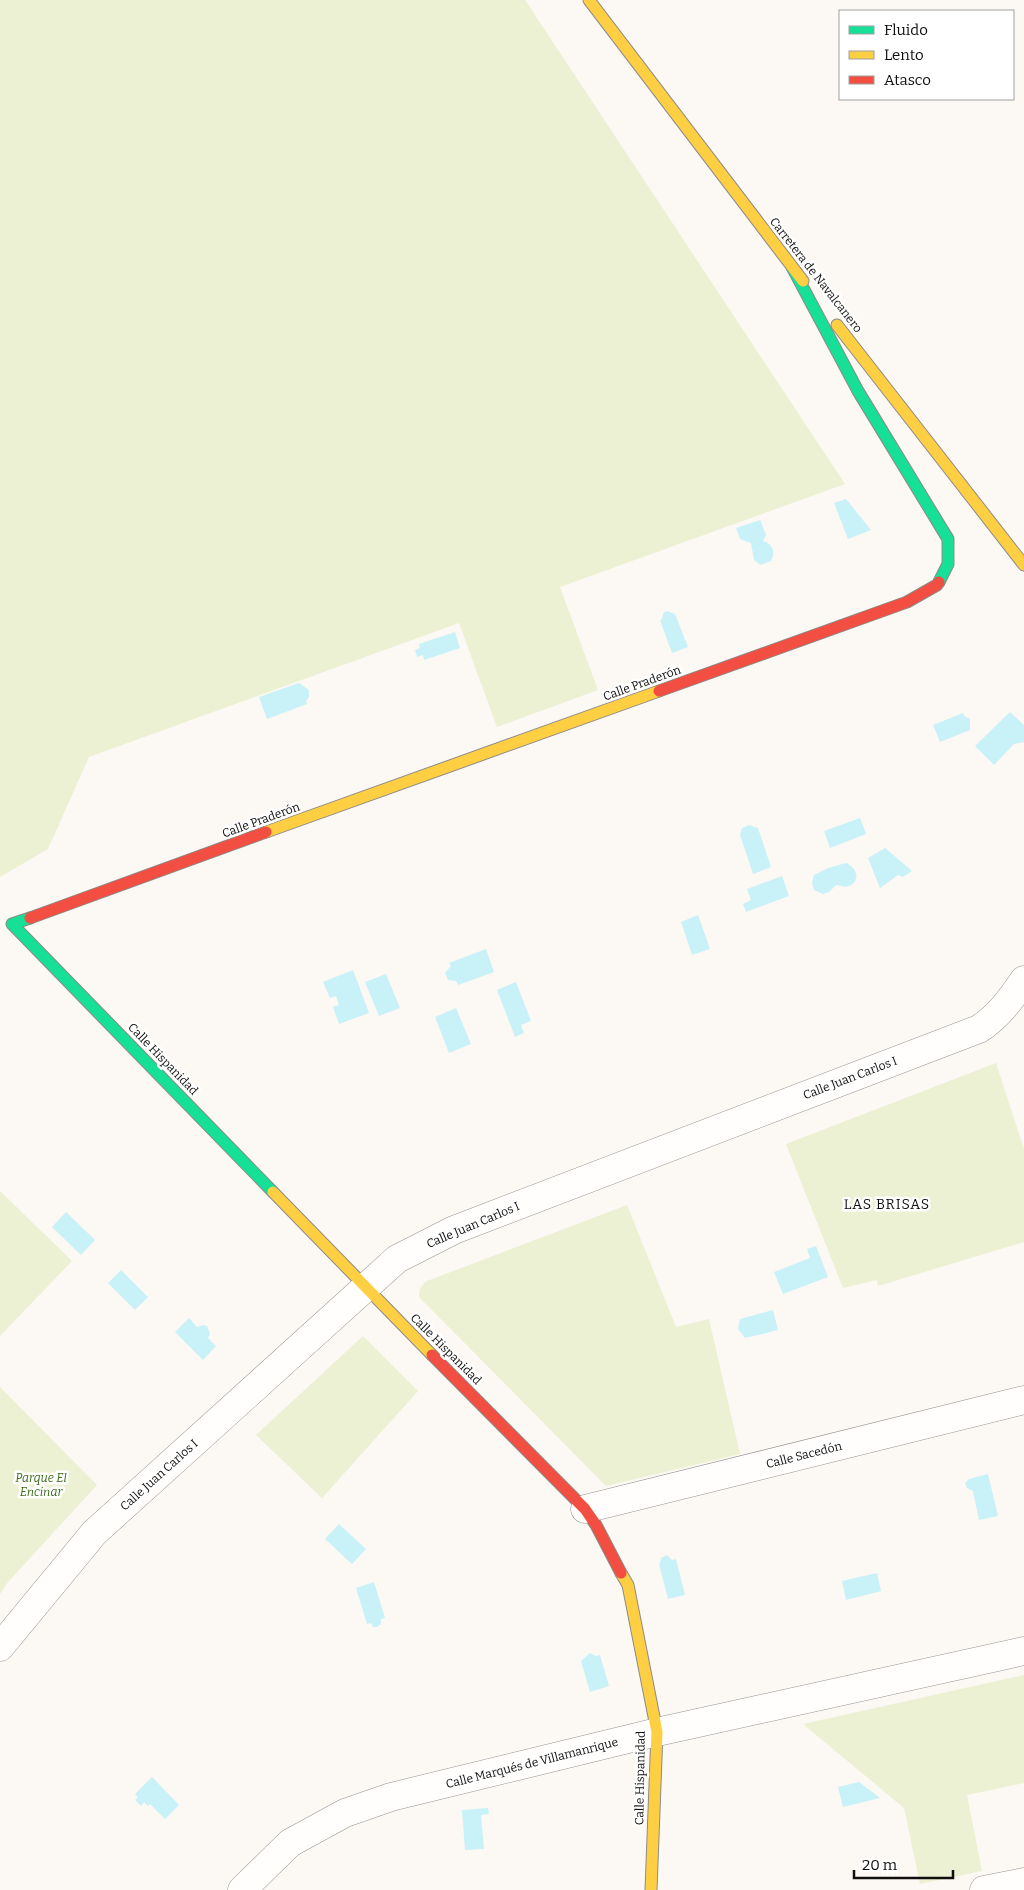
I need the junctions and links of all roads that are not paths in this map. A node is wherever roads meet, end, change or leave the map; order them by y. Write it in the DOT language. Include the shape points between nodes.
graph roads {
  1 [pos="589,0"];
  2 [pos="792,267"];
  3 [pos="1024,565"];
  4 [pos="12,924"];
  5 [pos="1024,980"];
  6 [pos="366,1288"];
  7 [pos="1024,1400"];
  8 [pos="585,1509"];
  9 [pos="0,1647"];
  10 [pos="1024,1651"];
  11 [pos="657,1732"];
  12 [pos="1024,1882"];
  13 [pos="242,1890"];
  14 [pos="651,1890"];
  15 [pos="984,1890"];
  1 -- 2 [label="street, Carretera de Navalcanero"];
  2 -- 3 [label="street, Carretera de Navalcanero"];
  2 -- 4 [label="street, Calle Praderón" via="858,391 948,539 948,564 937,585 907,602"];
  4 -- 6 [label="street, Calle Hispanidad"];
  5 -- 6 [label="street, Calle Juan Carlos I" via="993,1020 979,1029 454,1230 397,1259"];
  6 -- 8 [label="street, Calle Hispanidad"];
  6 -- 9 [label="street, Calle Juan Carlos I" via="94,1533"];
  7 -- 8 [label="street, Calle Sacedón"];
  8 -- 11 [label="street, Calle Hispanidad" via="628,1585"];
  10 -- 11 [label="street, Calle Marqués de Villamanrique"];
  11 -- 13 [label="street, Calle Marqués de Villamanrique" via="391,1797 345,1813 290,1843"];
  11 -- 14 [label="street, Calle Hispanidad"];
  12 -- 15 [label="street"];
}
